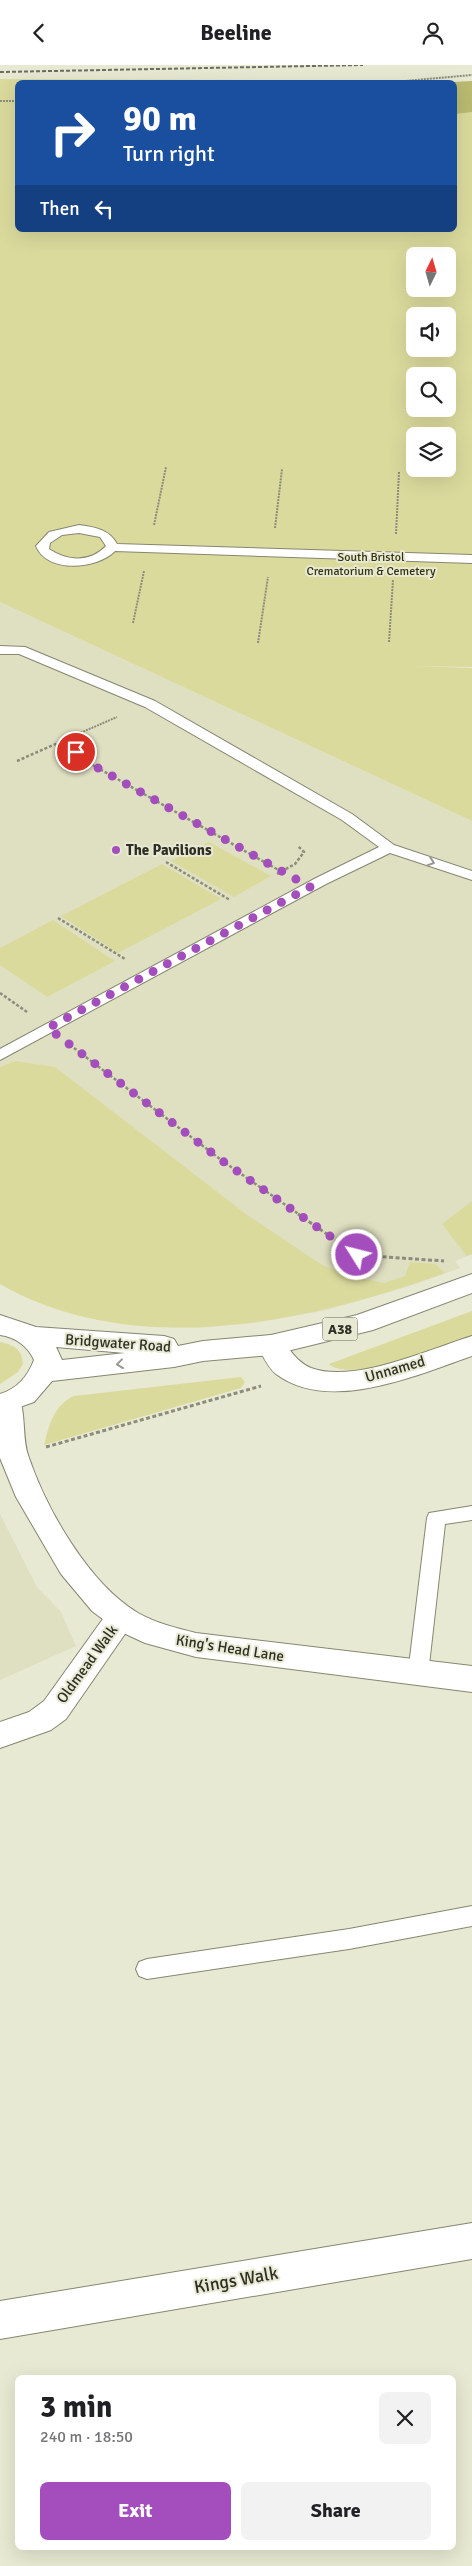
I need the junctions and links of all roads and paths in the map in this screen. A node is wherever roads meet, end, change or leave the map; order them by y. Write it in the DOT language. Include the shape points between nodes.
graph roads {
  1 [pos="472,75"];
  2 [pos="416,80"];
  3 [pos="0,101"];
  4 [pos="15,101"];
  5 [pos="166,467"];
  6 [pos="112,547"];
  7 [pos="149,548"];
  8 [pos="472,559"];
  9 [pos="133,623"];
  10 [pos="0,649"];
  11 [pos="111,719"];
  12 [pos="76,752"];
  13 [pos="17,761"];
  14 [pos="390,847"];
  15 [pos="166,862"];
  16 [pos="472,876"];
  17 [pos="310,887"];
  18 [pos="230,900"];
  19 [pos="58,918"];
  20 [pos="125,959"];
  21 [pos="0,993"];
  22 [pos="48,1028"];
  23 [pos="0,1055"];
  24 [pos="452,1261"];
  25 [pos="472,1283"];
  26 [pos="0,1325"];
  27 [pos="33,1336"];
  28 [pos="271,1345"];
  29 [pos="472,1346"];
  30 [pos="203,1351"];
  31 [pos="45,1373"];
  32 [pos="300,1375"];
  33 [pos="4,1404"];
  34 [pos="14,1456"];
  35 [pos="472,1513"];
  36 [pos="121,1618"];
  37 [pos="418,1674"];
  38 [pos="472,1679"];
  39 [pos="0,1735"];
  40 [pos="472,1916"];
  41 [pos="147,1969"];
  42 [pos="472,2241"];
  43 [pos="0,2320"];
  1 -- 2 [label="path"];
  3 -- 4 [label="path"];
  5 -- 7 [label="path"];
  6 -- 6 [label="lane" via="107,537 100,533 79,529 58,532 42,546 50,556 69,561 102,557"];
  6 -- 7 [label="lane"];
  7 -- 8 [label="lane"];
  7 -- 9 [label="path"];
  10 -- 14 [label="lane" via="20,650 150,704 347,817"];
  11 -- 13 [label="path"];
  12 -- 17 [label="path" via="73,754"];
  14 -- 16 [label="lane, one-way"];
  14 -- 17 [label="lane"];
  15 -- 18 [label="path"];
  17 -- 22 [label="lane"];
  19 -- 20 [label="path"];
  21 -- 22 [label="path"];
  22 -- 23 [label="lane"];
  22 -- 24 [label="path" via="224,1162 357,1255"];
  25 -- 28 [label="main road, Bridgwater Road / A38" via="363,1323"];
  26 -- 27 [label="main road, A38" via="15,1327"];
  27 -- 30 [label="main road, Bridgwater Road / A38"];
  27 -- 31 [label="main road" via="48,1360"];
  28 -- 30 [label="main road, Bridgwater Road / A38"];
  28 -- 32 [label="main road, Unnamed" via="285,1366"];
  29 -- 32 [label="main road, Unnamed" via="374,1377 330,1381"];
  30 -- 31 [label="main road, Bridgwater Road / A38, one-way"];
  31 -- 33 [label="main road" via="27,1394"];
  32 -- 34 [label="path"];
  33 -- 34 [label="main road, King's Head Lane"];
  34 -- 36 [label="main road, King's Head Lane" via="29,1492 66,1557 92,1593"];
  35 -- 37 [label="lane" via="436,1518"];
  36 -- 37 [label="main road, King's Head Lane" via="156,1635 196,1645"];
  36 -- 39 [label="main road, Oldmead Walk" via="55,1709 40,1721"];
  37 -- 38 [label="main road, King's Head Lane"];
  40 -- 41 [label="lane" via="349,1939"];
  42 -- 43 [label="main road, Kings Walk"];
}
